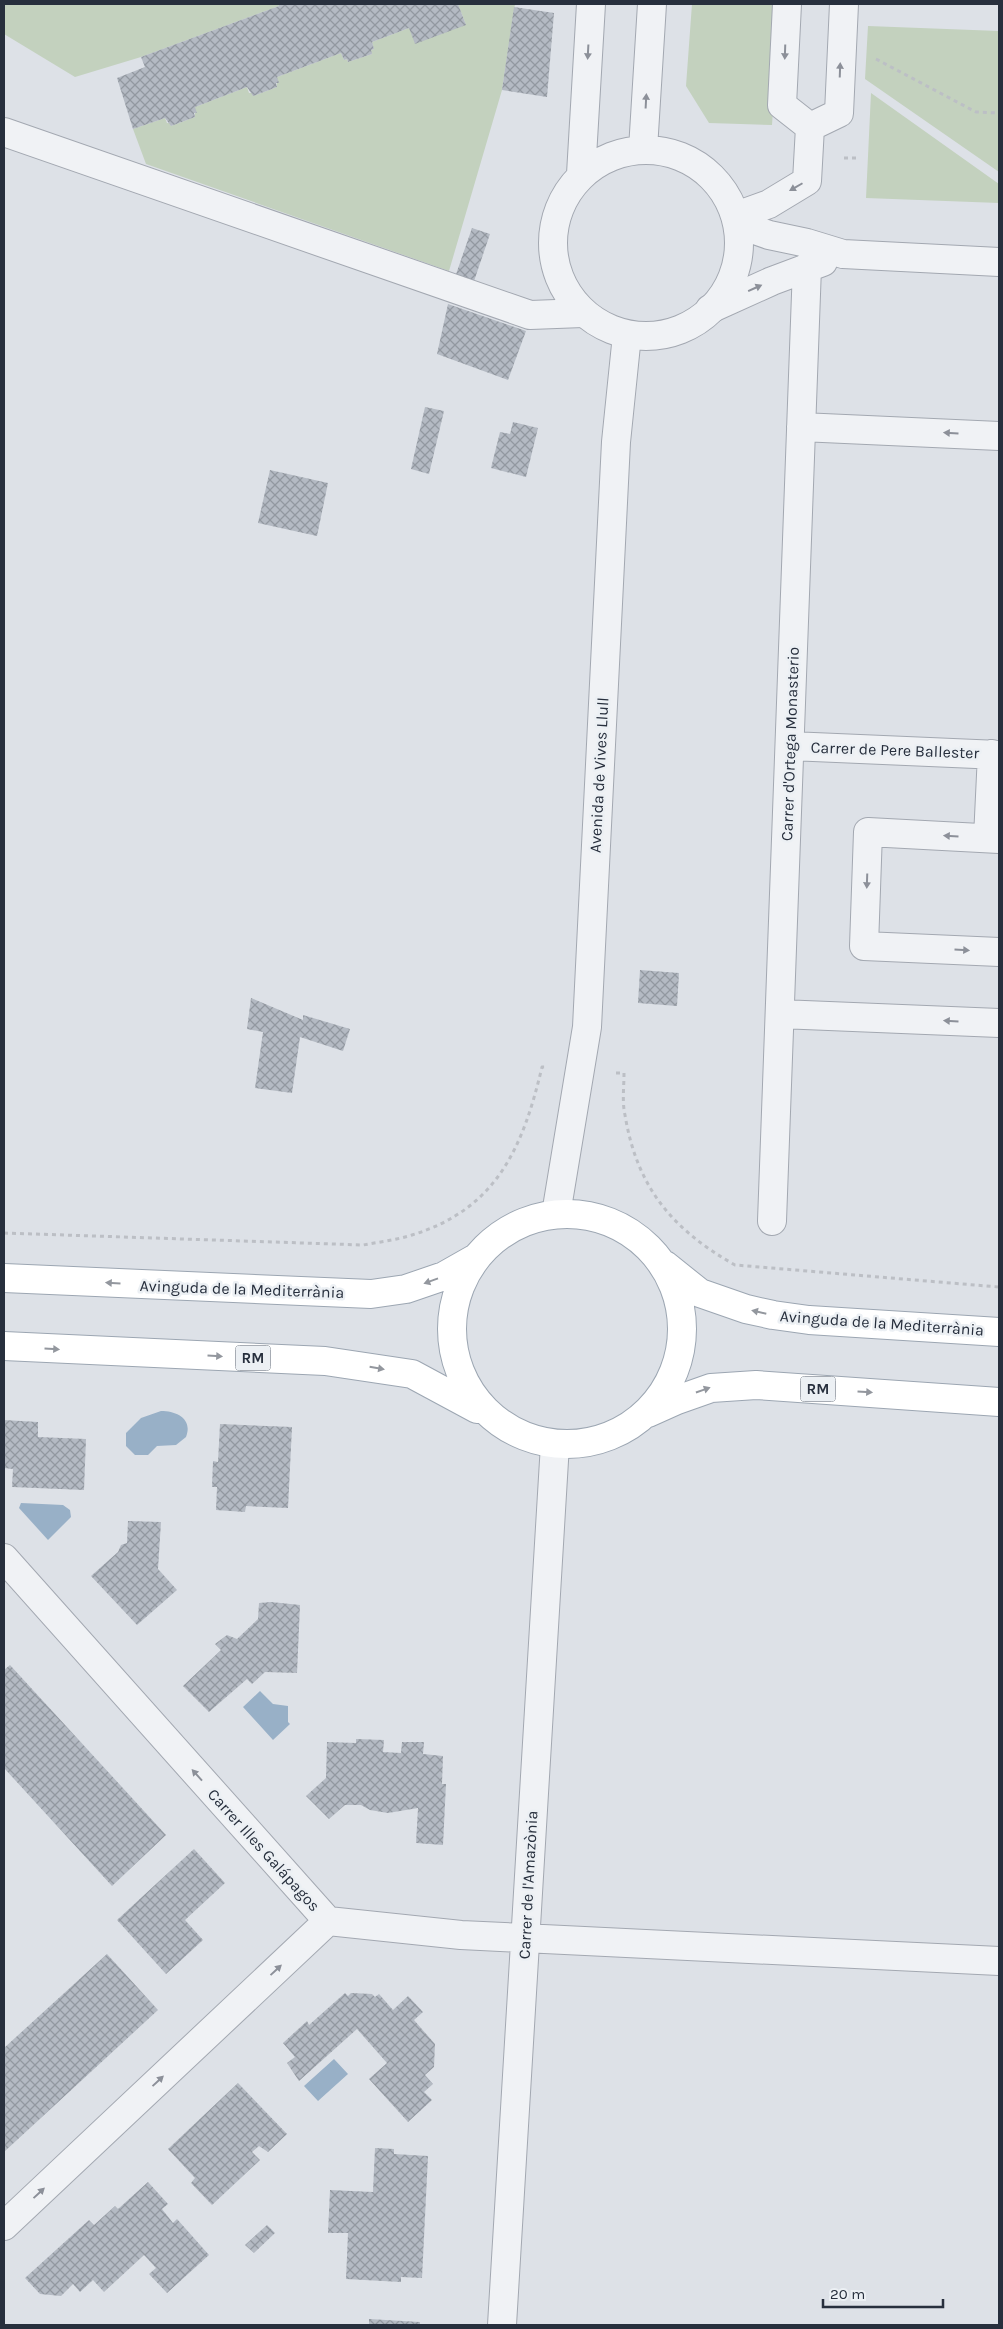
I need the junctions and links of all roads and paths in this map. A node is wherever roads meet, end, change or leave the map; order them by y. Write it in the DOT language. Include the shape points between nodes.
graph roads {
  1 [pos="591,4"];
  2 [pos="652,4"];
  3 [pos="787,4"];
  4 [pos="844,4"];
  5 [pos="875,59"];
  6 [pos="999,113"];
  7 [pos="810,127"];
  8 [pos="4,132"];
  9 [pos="643,149"];
  10 [pos="581,174"];
  11 [pos="737,220"];
  12 [pos="843,254"];
  13 [pos="999,262"];
  14 [pos="807,268"];
  15 [pos="710,309"];
  16 [pos="583,313"];
  17 [pos="627,334"];
  18 [pos="801,427"];
  19 [pos="999,436"];
  20 [pos="790,746"];
  21 [pos="996,755"];
  22 [pos="994,838"];
  23 [pos="999,952"];
  24 [pos="780,1014"];
  25 [pos="999,1023"];
  26 [pos="580,1069"];
  27 [pos="556,1214"];
  28 [pos="772,1222"];
  29 [pos="4,1232"];
  30 [pos="474,1259"];
  31 [pos="660,1261"];
  32 [pos="4,1278"];
  33 [pos="999,1287"];
  34 [pos="999,1332"];
  35 [pos="4,1346"];
  36 [pos="999,1402"];
  37 [pos="490,1416"];
  38 [pos="642,1416"];
  39 [pos="555,1444"];
  40 [pos="4,1558"];
  41 [pos="328,1921"];
  42 [pos="526,1938"];
  43 [pos="999,1962"];
  44 [pos="4,2226"];
  45 [pos="502,2325"];
  1 -- 10 [label="street, one-way"];
  9 -- 2 [label="street, one-way"];
  3 -- 7 [label="street, one-way" via="782,105"];
  7 -- 4 [label="street, one-way" via="839,113"];
  5 -- 6 [label="path" via="976,112"];
  7 -- 11 [label="street, one-way" via="807,181"];
  8 -- 16 [label="street" via="530,315"];
  9 -- 10 [label="street" via="619,153"];
  9 -- 11 [label="street" via="678,154 706,170 725,192"];
  10 -- 16 [label="street" via="560,205 553,230 554,262 563,288"];
  11 -- 12 [label="street" via="769,235"];
  11 -- 15 [label="street" via="739,248 734,275 722,298"];
  12 -- 13 [label="street"];
  12 -- 14 [label="street"];
  15 -- 14 [label="street, one-way"];
  14 -- 18 [label="street, Carrer d'Ortega Monasterio"];
  15 -- 17 [label="street" via="698,321 653,336"];
  16 -- 17 [label="street" via="599,324"];
  17 -- 26 [label="street, Avenida de Vives Llull" via="616,442 587,1028"];
  19 -- 18 [label="street, one-way"];
  18 -- 20 [label="street, Carrer d'Ortega Monasterio"];
  20 -- 21 [label="street, Carrer de Pere Ballester"];
  20 -- 24 [label="street, Carrer d'Ortega Monasterio"];
  21 -- 22 [label="street"];
  22 -- 23 [label="street, one-way" via="868,832 864,946"];
  25 -- 24 [label="street, one-way"];
  24 -- 28 [label="street, Carrer d'Ortega Monasterio"];
  26 -- 27 [label="street, Avenida de Vives Llull"];
  26 -- 29 [label="path" via="542,1067 531,1113 514,1153 496,1181 475,1202 445,1222 411,1235 363,1245"];
  26 -- 33 [label="path" via="624,1073 624,1113 630,1140 641,1172 660,1205 704,1247 735,1265"];
  27 -- 30 [label="main road, RM" via="511,1228 491,1241"];
  27 -- 31 [label="main road, RM" via="603,1220 643,1243"];
  30 -- 32 [label="main road, Avinguda de la Mediterrània / RM, one-way" via="444,1276 406,1289 371,1294"];
  30 -- 37 [label="main road, RM" via="455,1298 451,1341 463,1382"];
  34 -- 31 [label="main road, Avinguda de la Mediterrània / RM, one-way" via="773,1315 700,1293"];
  31 -- 38 [label="main road, RM" via="672,1282 682,1330 671,1378"];
  35 -- 37 [label="main road, RM, one-way" via="325,1361 372,1367 412,1374"];
  38 -- 36 [label="main road, RM, one-way" via="711,1388 756,1385"];
  37 -- 39 [label="main road, RM" via="520,1435"];
  38 -- 39 [label="main road, RM" via="602,1439 579,1444"];
  39 -- 42 [label="street, Carrer de l'Amazònia"];
  41 -- 40 [label="street, Carrer Illes Galápagos, one-way"];
  41 -- 42 [label="street" via="461,1935"];
  44 -- 41 [label="street, Carrer Illes Galápagos, one-way"];
  42 -- 43 [label="street"];
  42 -- 45 [label="street, Carrer de l'Amazònia"];
}
